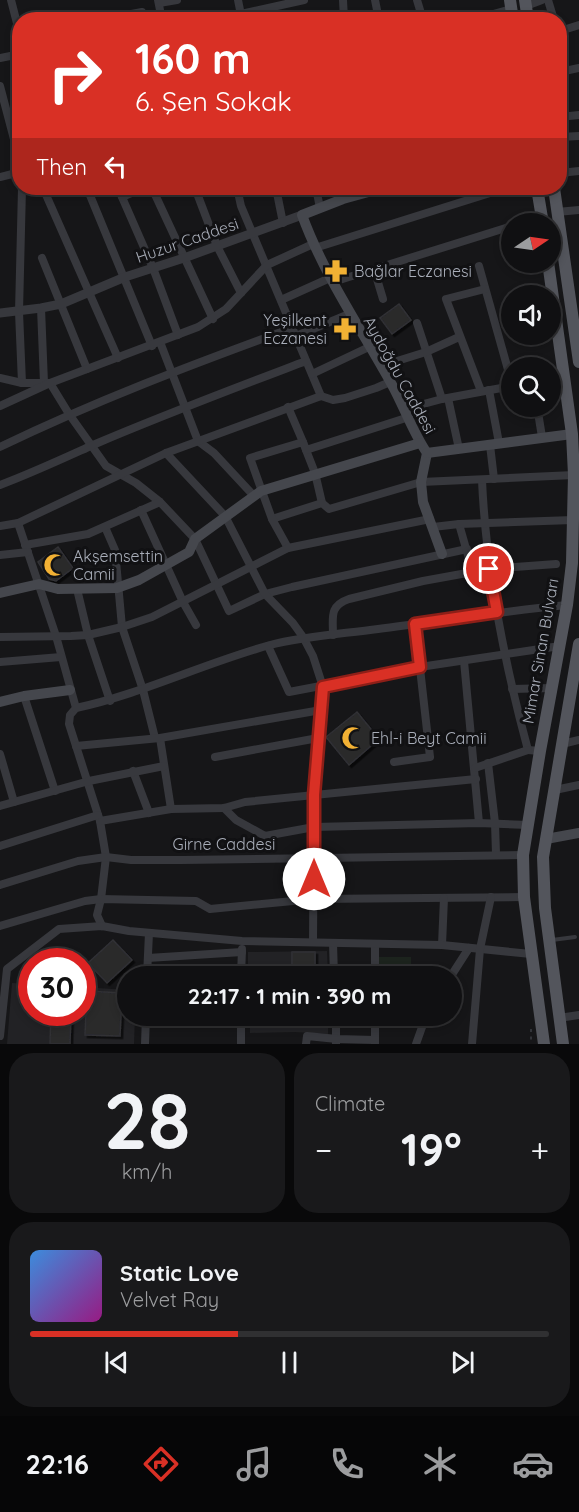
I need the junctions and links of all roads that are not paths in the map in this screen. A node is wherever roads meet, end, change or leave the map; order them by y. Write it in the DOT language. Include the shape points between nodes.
graph roads {
  1 [pos="177,0"];
  2 [pos="302,0"];
  3 [pos="542,0"];
  4 [pos="159,2"];
  5 [pos="526,3"];
  6 [pos="260,12"];
  7 [pos="0,86"];
  8 [pos="12,132"];
  9 [pos="22,195"];
  10 [pos="46,195"];
  11 [pos="90,195"];
  12 [pos="155,195"];
  13 [pos="198,195"];
  14 [pos="239,195"];
  15 [pos="277,195"];
  16 [pos="317,195"];
  17 [pos="342,195"];
  18 [pos="358,195"];
  19 [pos="483,195"];
  20 [pos="538,195"];
  21 [pos="549,195"];
  22 [pos="555,195"];
  23 [pos="122,196"];
  24 [pos="343,199"];
  25 [pos="320,208"];
  26 [pos="579,210"];
  27 [pos="557,212"];
  28 [pos="541,213"];
  29 [pos="302,215"];
  30 [pos="283,223"];
  31 [pos="501,229"];
  32 [pos="253,234"];
  33 [pos="217,246"];
  34 [pos="314,246"];
  35 [pos="42,258"];
  36 [pos="184,258"];
  37 [pos="267,265"];
  38 [pos="479,266"];
  39 [pos="153,268"];
  40 [pos="374,269"];
  41 [pos="550,273"];
  42 [pos="125,277"];
  43 [pos="331,280"];
  44 [pos="485,289"];
  45 [pos="89,291"];
  46 [pos="574,292"];
  47 [pos="241,293"];
  48 [pos="383,299"];
  49 [pos="281,300"];
  50 [pos="61,304"];
  51 [pos="41,308"];
  52 [pos="19,312"];
  53 [pos="0,313"];
  54 [pos="349,314"];
  55 [pos="213,319"];
  56 [pos="417,323"];
  57 [pos="292,328"];
  58 [pos="178,335"];
  59 [pos="296,336"];
  60 [pos="459,337"];
  61 [pos="160,342"];
  62 [pos="152,346"];
  63 [pos="369,347"];
  64 [pos="426,352"];
  65 [pos="504,357"];
  66 [pos="118,358"];
  67 [pos="306,361"];
  68 [pos="579,362"];
  69 [pos="381,366"];
  70 [pos="87,369"];
  71 [pos="171,373"];
  72 [pos="312,374"];
  73 [pos="565,377"];
  74 [pos="0,378"];
  75 [pos="561,378"];
  76 [pos="390,382"];
  77 [pos="22,383"];
  78 [pos="47,383"];
  79 [pos="501,387"];
  80 [pos="485,390"];
  81 [pos="321,396"];
  82 [pos="445,399"];
  83 [pos="0,406"];
  84 [pos="288,407"];
  85 [pos="184,408"];
  86 [pos="407,413"];
  87 [pos="69,414"];
  88 [pos="539,417"];
  89 [pos="573,434"];
  90 [pos="542,437"];
  91 [pos="198,441"];
  92 [pos="420,442"];
  93 [pos="494,444"];
  94 [pos="91,446"];
  95 [pos="304,446"];
  96 [pos="0,447"];
  97 [pos="459,449"];
  98 [pos="166,453"];
  99 [pos="427,453"];
  100 [pos="120,474"];
  101 [pos="315,474"];
  102 [pos="574,475"];
  103 [pos="494,479"];
  104 [pos="482,480"];
  105 [pos="421,482"];
  106 [pos="0,485"];
  107 [pos="257,494"];
  108 [pos="160,502"];
  109 [pos="322,503"];
  110 [pos="141,510"];
  111 [pos="225,516"];
  112 [pos="272,519"];
  113 [pos="573,520"];
  114 [pos="18,523"];
  115 [pos="432,523"];
  116 [pos="484,523"];
  117 [pos="459,524"];
  118 [pos="0,526"];
  119 [pos="105,527"];
  120 [pos="195,539"];
  121 [pos="27,548"];
  122 [pos="288,548"];
  123 [pos="466,549"];
  124 [pos="442,554"];
  125 [pos="0,555"];
  126 [pos="165,564"];
  127 [pos="556,564"];
  128 [pos="251,568"];
  129 [pos="489,569"];
  130 [pos="473,573"];
  131 [pos="39,584"];
  132 [pos="216,585"];
  133 [pos="117,588"];
  134 [pos="77,589"];
  135 [pos="0,593"];
  136 [pos="265,594"];
  137 [pos="183,602"];
  138 [pos="567,605"];
  139 [pos="497,612"];
  140 [pos="415,624"];
  141 [pos="196,625"];
  142 [pos="122,627"];
  143 [pos="88,635"];
  144 [pos="333,635"];
  145 [pos="56,636"];
  146 [pos="0,637"];
  147 [pos="303,637"];
  148 [pos="579,644"];
  149 [pos="268,646"];
  150 [pos="560,646"];
  151 [pos="504,654"];
  152 [pos="61,657"];
  153 [pos="464,661"];
  154 [pos="0,662"];
  155 [pos="420,667"];
  156 [pos="575,685"];
  157 [pos="323,687"];
  158 [pos="552,688"];
  159 [pos="512,689"];
  160 [pos="70,690"];
  161 [pos="143,690"];
  162 [pos="24,696"];
  163 [pos="110,701"];
  164 [pos="0,702"];
  165 [pos="76,708"];
  166 [pos="321,710"];
  167 [pos="579,711"];
  168 [pos="566,714"];
  169 [pos="158,738"];
  170 [pos="318,738"];
  171 [pos="579,740"];
  172 [pos="562,744"];
  173 [pos="76,746"];
  174 [pos="534,750"];
  175 [pos="0,754"];
  176 [pos="214,757"];
  177 [pos="394,762"];
  178 [pos="488,763"];
  179 [pos="164,766"];
  180 [pos="475,768"];
  181 [pos="133,771"];
  182 [pos="476,779"];
  183 [pos="89,781"];
  184 [pos="579,785"];
  185 [pos="555,790"];
  186 [pos="55,791"];
  187 [pos="314,795"];
  188 [pos="14,802"];
  189 [pos="0,806"];
  190 [pos="224,808"];
  191 [pos="171,809"];
  192 [pos="149,813"];
  193 [pos="99,818"];
  194 [pos="480,823"];
  195 [pos="495,823"];
  196 [pos="528,825"];
  197 [pos="314,827"];
  198 [pos="579,833"];
  199 [pos="546,840"];
  200 [pos="0,846"];
  201 [pos="496,854"];
  202 [pos="523,855"];
  203 [pos="105,857"];
  204 [pos="314,859"];
  205 [pos="0,885"];
  206 [pos="491,897"];
  207 [pos="524,897"];
  208 [pos="444,898"];
  209 [pos="101,899"];
  210 [pos="315,899"];
  211 [pos="0,926"];
  212 [pos="102,926"];
  213 [pos="149,933"];
  214 [pos="575,937"];
  215 [pos="242,941"];
  216 [pos="550,941"];
  217 [pos="313,942"];
  218 [pos="333,943"];
  219 [pos="375,944"];
  220 [pos="442,945"];
  221 [pos="469,948"];
  222 [pos="480,949"];
  223 [pos="242,952"];
  224 [pos="531,954"];
  225 [pos="148,958"];
  226 [pos="148,966"];
  227 [pos="241,966"];
  228 [pos="334,966"];
  229 [pos="375,966"];
  230 [pos="457,966"];
  231 [pos="579,1015"];
  232 [pos="559,1018"];
  233 [pos="146,1026"];
  234 [pos="241,1026"];
  235 [pos="336,1026"];
  236 [pos="375,1026"];
  237 [pos="422,1026"];
  238 [pos="0,1036"];
  239 [pos="306,1040"];
  240 [pos="336,1042"];
  241 [pos="375,1042"];
  242 [pos="146,1044"];
  243 [pos="240,1044"];
  244 [pos="416,1044"];
  245 [pos="472,1044"];
  246 [pos="544,1044"];
  247 [pos="563,1044"];
  1 -- 4 [label="street"];
  2 -- 6 [label="street"];
  3 -- 5 [label="street"];
  7 -- 8 [label="street"];
  9 -- 52 [label="street"];
  10 -- 45 [label="street"];
  11 -- 42 [label="street"];
  12 -- 36 [label="street"];
  13 -- 33 [label="street"];
  14 -- 32 [label="street"];
  15 -- 30 [label="street"];
  16 -- 25 [label="street"];
  17 -- 24 [label="street"];
  18 -- 24 [label="main road, Huzur Caddesi"];
  19 -- 34 [label="street"];
  20 -- 28 [label="main road"];
  21 -- 27 [label="main road"];
  22 -- 27 [label="main road"];
  23 -- 39 [label="street"];
  24 -- 25 [label="main road, Huzur Caddesi"];
  25 -- 29 [label="main road, Huzur Caddesi"];
  26 -- 27 [label="street"];
  27 -- 46 [label="main road"];
  29 -- 30 [label="street, Huzur Caddesi"];
  29 -- 34 [label="main road, Aydoğdu Caddesi"];
  30 -- 32 [label="street, Huzur Caddesi"];
  31 -- 40 [label="street"];
  32 -- 33 [label="street, Huzur Caddesi"];
  32 -- 37 [label="street"];
  33 -- 36 [label="street, Huzur Caddesi"];
  33 -- 47 [label="street"];
  34 -- 37 [label="street"];
  34 -- 43 [label="main road, Aydoğdu Caddesi"];
  35 -- 50 [label="street"];
  36 -- 39 [label="street, Huzur Caddesi"];
  36 -- 55 [label="street"];
  37 -- 47 [label="street"];
  37 -- 49 [label="street"];
  38 -- 44 [label="street"];
  39 -- 42 [label="street, Huzur Caddesi"];
  39 -- 58 [label="street"];
  40 -- 43 [label="street"];
  40 -- 48 [label="street"];
  41 -- 73 [label="main road, Mimar Sinan Bulvarı"];
  42 -- 45 [label="street, Huzur Caddesi"];
  42 -- 62 [label="street"];
  43 -- 49 [label="street"];
  43 -- 54 [label="main road, Aydoğdu Caddesi"];
  44 -- 60 [label="street" via="446,299"];
  44 -- 65 [label="street"];
  45 -- 50 [label="street, Huzur Caddesi"];
  45 -- 66 [label="street"];
  46 -- 68 [label="main road"];
  47 -- 55 [label="street"];
  49 -- 57 [label="street"];
  50 -- 51 [label="street, Huzur Caddesi"];
  50 -- 70 [label="street"];
  51 -- 52 [label="street, Huzur Caddesi"];
  51 -- 78 [label="street"];
  52 -- 53 [label="street, Huzur Caddesi"];
  52 -- 77 [label="street"];
  54 -- 59 [label="street"];
  54 -- 63 [label="main road, Aydoğdu Caddesi"];
  55 -- 58 [label="street"];
  56 -- 64 [label="street"];
  57 -- 59 [label="street"];
  57 -- 71 [label="street"];
  58 -- 61 [label="street"];
  59 -- 67 [label="street"];
  60 -- 64 [label="street"];
  60 -- 80 [label="street"];
  61 -- 62 [label="street"];
  61 -- 71 [label="street"];
  62 -- 66 [label="street"];
  63 -- 69 [label="main road, Aydoğdu Caddesi"];
  63 -- 72 [label="street"];
  64 -- 69 [label="street"];
  64 -- 82 [label="street"];
  66 -- 70 [label="street"];
  67 -- 72 [label="street"];
  67 -- 85 [label="street"];
  69 -- 76 [label="main road, Aydoğdu Caddesi"];
  70 -- 78 [label="street"];
  71 -- 85 [label="street"];
  71 -- 87 [label="street"];
  72 -- 81 [label="street"];
  73 -- 75 [label="street"];
  73 -- 89 [label="main road, Mimar Sinan Bulvarı"];
  74 -- 77 [label="street"];
  76 -- 81 [label="street" via="345,398"];
  76 -- 86 [label="main road, Aydoğdu Caddesi"];
  77 -- 78 [label="street"];
  78 -- 83 [label="street"];
  78 -- 87 [label="street"];
  79 -- 80 [label="street"];
  80 -- 82 [label="street"];
  80 -- 93 [label="street"];
  81 -- 84 [label="street"];
  82 -- 86 [label="street"];
  82 -- 97 [label="street"];
  84 -- 91 [label="street"];
  84 -- 95 [label="street"];
  85 -- 91 [label="street"];
  85 -- 94 [label="street"];
  86 -- 92 [label="main road, Aydoğdu Caddesi"];
  86 -- 95 [label="street"];
  87 -- 94 [label="street"];
  87 -- 96 [label="street"];
  88 -- 90 [label="street"];
  89 -- 90 [label="main road"];
  89 -- 102 [label="main road, Mimar Sinan Bulvarı"];
  90 -- 93 [label="main road"];
  91 -- 98 [label="street"];
  91 -- 107 [label="street"];
  92 -- 99 [label="main road, Aydoğdu Caddesi"];
  92 -- 101 [label="main road"];
  93 -- 97 [label="main road"];
  93 -- 103 [label="street"];
  94 -- 100 [label="street" via="106,466"];
  94 -- 106 [label="street"];
  95 -- 101 [label="street"];
  95 -- 107 [label="street" via="250,458"];
  97 -- 99 [label="main road"];
  98 -- 100 [label="street"];
  98 -- 111 [label="street"];
  99 -- 105 [label="main road, Aydoğdu Caddesi"];
  100 -- 108 [label="street"];
  100 -- 114 [label="street"];
  101 -- 107 [label="main road"];
  101 -- 109 [label="street"];
  102 -- 103 [label="street"];
  102 -- 113 [label="main road, Mimar Sinan Bulvarı"];
  103 -- 104 [label="street"];
  104 -- 105 [label="street"];
  104 -- 116 [label="street"];
  105 -- 109 [label="street" via="329,509"];
  105 -- 115 [label="main road, Aydoğdu Caddesi" via="423,502"];
  107 -- 111 [label="main road"];
  107 -- 112 [label="street"];
  108 -- 110 [label="street"];
  108 -- 120 [label="street"];
  109 -- 112 [label="street"];
  110 -- 119 [label="street"];
  110 -- 126 [label="street"];
  111 -- 120 [label="main road"];
  111 -- 128 [label="street"];
  112 -- 122 [label="street"];
  113 -- 116 [label="street"];
  113 -- 138 [label="main road, Mimar Sinan Bulvarı"];
  114 -- 118 [label="street"];
  114 -- 121 [label="street"];
  115 -- 117 [label="street"];
  115 -- 122 [label="street"];
  115 -- 124 [label="main road, Aydoğdu Caddesi"];
  116 -- 117 [label="street"];
  116 -- 129 [label="street"];
  117 -- 123 [label="street"];
  119 -- 121 [label="street"];
  119 -- 133 [label="street" via="115,550"];
  120 -- 126 [label="main road" via="189,552"];
  120 -- 132 [label="street"];
  121 -- 125 [label="street"];
  121 -- 131 [label="street"];
  122 -- 128 [label="street"];
  123 -- 124 [label="street"];
  123 -- 130 [label="street"];
  124 -- 136 [label="street"];
  126 -- 133 [label="main road"];
  126 -- 137 [label="street"];
  127 -- 129 [label="street"];
  128 -- 132 [label="street"];
  128 -- 136 [label="street"];
  129 -- 130 [label="street"];
  129 -- 139 [label="street"];
  130 -- 144 [label="street" via="423,581 339,603 333,613"];
  131 -- 134 [label="main road"];
  131 -- 135 [label="main road"];
  131 -- 145 [label="street"];
  132 -- 136 [label="street" via="229,611"];
  132 -- 137 [label="street"];
  133 -- 134 [label="main road"];
  133 -- 142 [label="street"];
  134 -- 143 [label="street"];
  136 -- 147 [label="street"];
  137 -- 141 [label="street"];
  137 -- 142 [label="street"];
  138 -- 139 [label="street"];
  138 -- 150 [label="main road, Mimar Sinan Bulvarı"];
  139 -- 140 [label="street"];
  139 -- 151 [label="street"];
  140 -- 144 [label="street"];
  140 -- 155 [label="street"];
  142 -- 143 [label="street"];
  142 -- 161 [label="street"];
  143 -- 145 [label="street"];
  143 -- 163 [label="street"];
  144 -- 147 [label="street"];
  145 -- 146 [label="street"];
  145 -- 152 [label="street"];
  147 -- 149 [label="street"];
  147 -- 157 [label="street"];
  148 -- 156 [label="main road"];
  149 -- 157 [label="street" via="289,692"];
  149 -- 161 [label="street" via="185,672"];
  150 -- 151 [label="street"];
  150 -- 158 [label="main road, Mimar Sinan Bulvarı"];
  151 -- 153 [label="street"];
  151 -- 159 [label="street"];
  152 -- 154 [label="street"];
  152 -- 160 [label="street"];
  153 -- 155 [label="street"];
  153 -- 180 [label="street"];
  155 -- 157 [label="street"];
  155 -- 177 [label="street" via="430,757"];
  156 -- 168 [label="main road"];
  157 -- 166 [label="street"];
  158 -- 159 [label="street"];
  158 -- 174 [label="main road, Mimar Sinan Bulvarı"];
  159 -- 174 [label="street"];
  160 -- 162 [label="main road"];
  160 -- 165 [label="street"];
  161 -- 163 [label="street"];
  161 -- 169 [label="street"];
  162 -- 164 [label="main road"];
  162 -- 186 [label="street"];
  163 -- 165 [label="street"];
  165 -- 173 [label="street" via="69,724"];
  166 -- 169 [label="street"];
  166 -- 170 [label="street"];
  167 -- 168 [label="street"];
  168 -- 172 [label="main road"];
  169 -- 173 [label="street"];
  169 -- 179 [label="street"];
  170 -- 176 [label="street"];
  170 -- 187 [label="street"];
  171 -- 172 [label="street"];
  172 -- 185 [label="main road"];
  173 -- 183 [label="street"];
  174 -- 178 [label="street"];
  174 -- 196 [label="main road, Mimar Sinan Bulvarı"];
  175 -- 188 [label="street"];
  178 -- 180 [label="street"];
  178 -- 195 [label="street"];
  179 -- 181 [label="street"];
  179 -- 191 [label="street"];
  180 -- 182 [label="street"];
  181 -- 183 [label="street"];
  181 -- 192 [label="street"];
  182 -- 187 [label="street"];
  182 -- 194 [label="street"];
  183 -- 186 [label="street"];
  183 -- 193 [label="street"];
  184 -- 185 [label="street"];
  185 -- 199 [label="main road"];
  186 -- 188 [label="street"];
  187 -- 190 [label="street"];
  187 -- 197 [label="street"];
  188 -- 189 [label="street"];
  190 -- 191 [label="street"];
  190 -- 197 [label="street" via="236,820 265,836"];
  191 -- 192 [label="street"];
  192 -- 193 [label="street"];
  193 -- 200 [label="street"];
  193 -- 203 [label="street"];
  194 -- 195 [label="street"];
  194 -- 197 [label="street"];
  195 -- 196 [label="street"];
  195 -- 201 [label="street"];
  196 -- 202 [label="main road, Mimar Sinan Bulvarı"];
  197 -- 204 [label="street"];
  198 -- 199 [label="main road"];
  199 -- 216 [label="main road" via="542,874"];
  201 -- 202 [label="street, Girne Caddesi"];
  201 -- 204 [label="street, Girne Caddesi"];
  202 -- 207 [label="main road, Mimar Sinan Bulvarı"];
  203 -- 204 [label="street, Girne Caddesi"];
  203 -- 205 [label="street, Girne Caddesi" via="78,861"];
  203 -- 209 [label="street"];
  204 -- 210 [label="street"];
  206 -- 207 [label="street"];
  206 -- 208 [label="street"];
  206 -- 222 [label="street"];
  207 -- 224 [label="main road, Mimar Sinan Bulvarı"];
  208 -- 210 [label="street"];
  208 -- 220 [label="street"];
  209 -- 210 [label="street" via="196,901 210,909"];
  209 -- 211 [label="street"];
  209 -- 212 [label="street" via="96,915"];
  210 -- 217 [label="street"];
  212 -- 213 [label="street"];
  212 -- 238 [label="street" via="59,929 7,969"];
  213 -- 215 [label="street"];
  213 -- 225 [label="street"];
  214 -- 216 [label="lane"];
  215 -- 217 [label="street"];
  215 -- 223 [label="street"];
  216 -- 232 [label="main road"];
  217 -- 218 [label="street"];
  218 -- 219 [label="street"];
  218 -- 228 [label="street"];
  219 -- 220 [label="street"];
  219 -- 229 [label="street"];
  220 -- 221 [label="street"];
  221 -- 222 [label="street"];
  221 -- 230 [label="street"];
  222 -- 224 [label="street"];
  222 -- 245 [label="street"];
  223 -- 225 [label="street"];
  223 -- 227 [label="street"];
  224 -- 246 [label="main road, Mimar Sinan Bulvarı"];
  225 -- 226 [label="street"];
  231 -- 232 [label="street"];
  232 -- 247 [label="main road"];
  233 -- 242 [label="street"];
  234 -- 243 [label="street"];
  235 -- 240 [label="street"];
  236 -- 241 [label="street"];
  237 -- 244 [label="street"];
  239 -- 240 [label="street"];
  240 -- 241 [label="street"];
}
